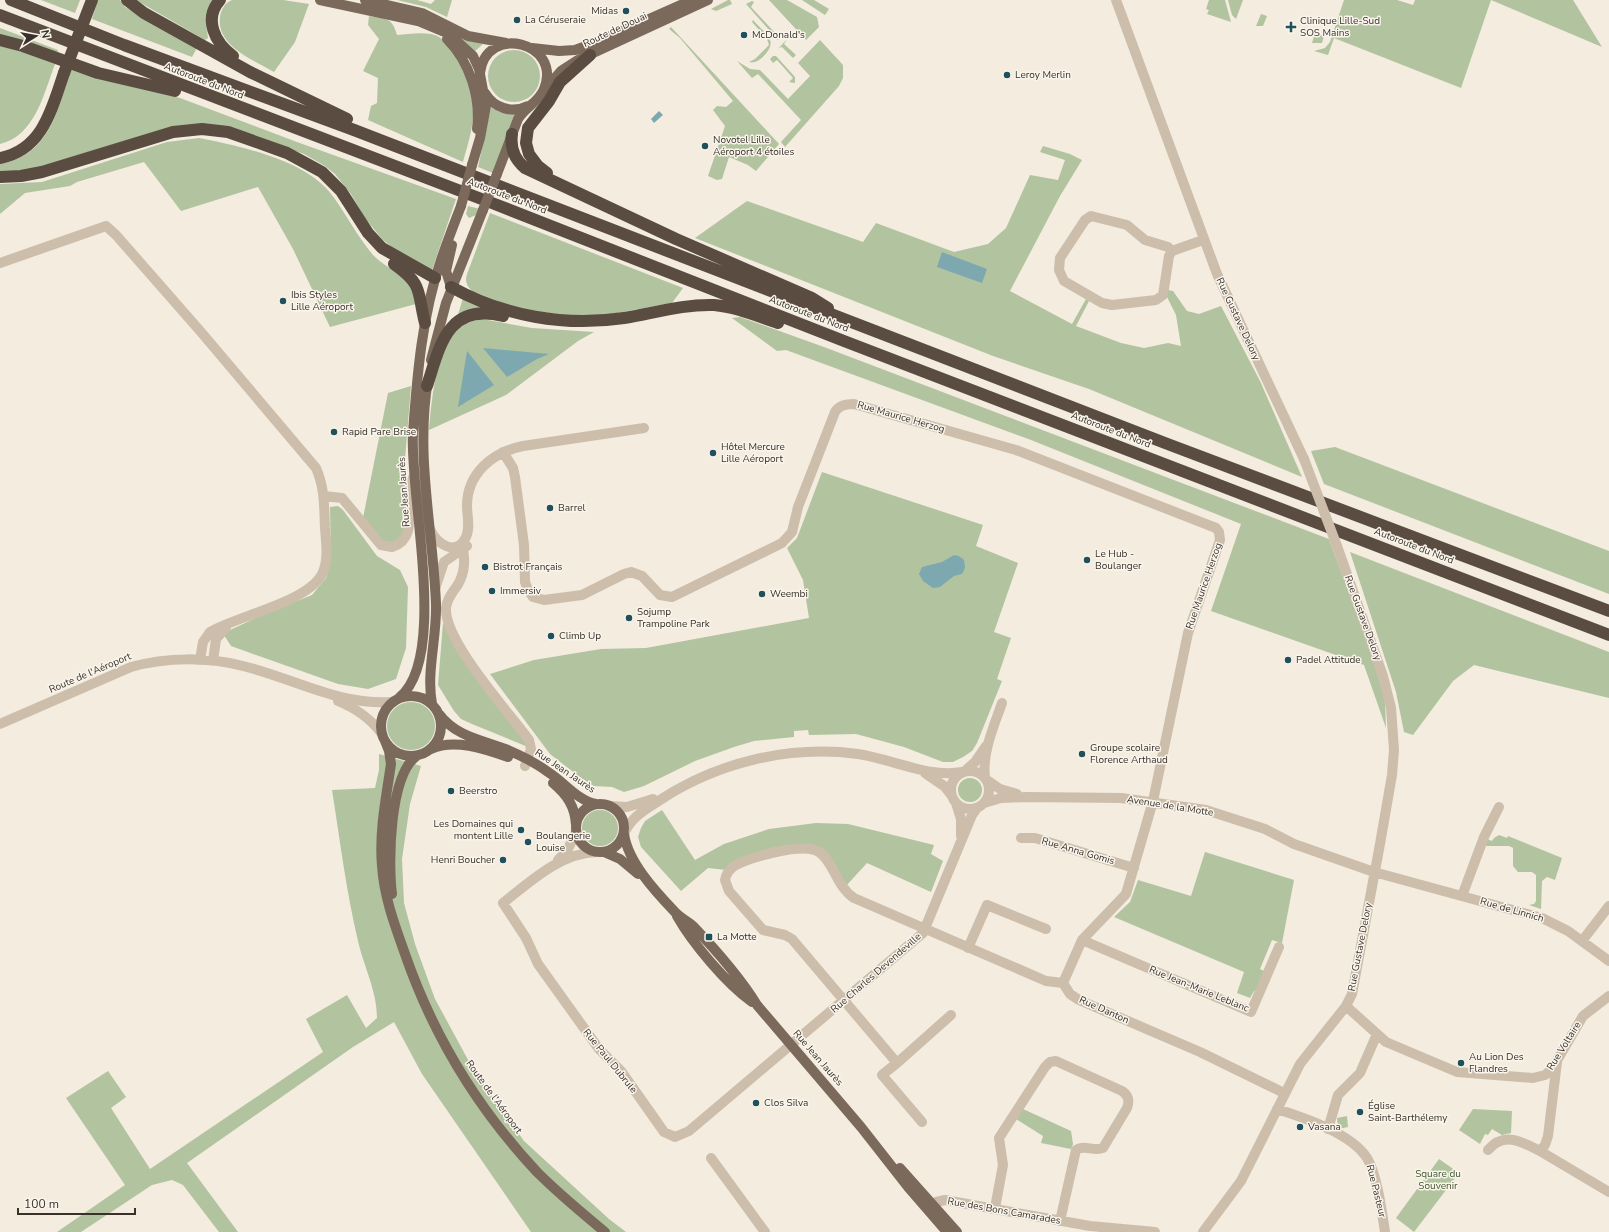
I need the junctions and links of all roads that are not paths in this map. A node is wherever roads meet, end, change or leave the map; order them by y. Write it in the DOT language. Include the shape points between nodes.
graph roads {
  1 [pos="11,0"];
  2 [pos="86,0"];
  3 [pos="92,0"];
  4 [pos="127,0"];
  5 [pos="220,0"];
  6 [pos="320,0"];
  7 [pos="365,0"];
  8 [pos="692,0"];
  9 [pos="708,0"];
  10 [pos="1116,0"];
  11 [pos="0,15"];
  12 [pos="418,21"];
  13 [pos="0,40"];
  14 [pos="510,43"];
  15 [pos="530,48"];
  16 [pos="590,55"];
  17 [pos="62,72"];
  18 [pos="256,75"];
  19 [pos="480,75"];
  20 [pos="483,90"];
  21 [pos="200,93"];
  22 [pos="542,93"];
  23 [pos="530,105"];
  24 [pos="354,130"];
  25 [pos="512,134"];
  26 [pos="0,150"];
  27 [pos="0,158"];
  28 [pos="472,165"];
  29 [pos="0,177"];
  30 [pos="597,201"];
  31 [pos="461,206"];
  32 [pos="1203,240"];
  33 [pos="1172,251"];
  34 [pos="387,252"];
  35 [pos="0,263"];
  36 [pos="436,278"];
  37 [pos="451,287"];
  38 [pos="545,319"];
  39 [pos="842,319"];
  40 [pos="425,323"];
  41 [pos="844,341"];
  42 [pos="427,386"];
  43 [pos="644,428"];
  44 [pos="503,452"];
  45 [pos="414,476"];
  46 [pos="324,496"];
  47 [pos="428,524"];
  48 [pos="463,546"];
  49 [pos="435,590"];
  50 [pos="1609,611"];
  51 [pos="236,622"];
  52 [pos="1609,635"];
  53 [pos="200,660"];
  54 [pos="213,661"];
  55 [pos="309,688"];
  56 [pos="396,700"];
  57 [pos="1002,703"];
  58 [pos="435,708"];
  59 [pos="0,724"];
  60 [pos="384,737"];
  61 [pos="989,741"];
  62 [pos="429,750"];
  63 [pos="418,755"];
  64 [pos="526,762"];
  65 [pos="912,767"];
  66 [pos="964,772"];
  67 [pos="986,778"];
  68 [pos="675,790"];
  69 [pos="1027,797"];
  70 [pos="954,800"];
  71 [pos="1154,801"];
  72 [pos="596,804"];
  73 [pos="610,806"];
  74 [pos="981,806"];
  75 [pos="1499,807"];
  76 [pos="576,829"];
  77 [pos="624,834"];
  78 [pos="1021,838"];
  79 [pos="961,842"];
  80 [pos="601,852"];
  81 [pos="550,867"];
  82 [pos="1134,868"];
  83 [pos="1374,872"];
  84 [pos="656,890"];
  85 [pos="1462,896"];
  86 [pos="1609,906"];
  87 [pos="926,929"];
  88 [pos="1046,929"];
  89 [pos="1082,940"];
  90 [pos="1582,940"];
  91 [pos="1279,947"];
  92 [pos="403,948"];
  93 [pos="968,948"];
  94 [pos="1606,960"];
  95 [pos="1063,983"];
  96 [pos="1609,996"];
  97 [pos="845,1000"];
  98 [pos="1346,1006"];
  99 [pos="951,1015"];
  100 [pos="1377,1034"];
  101 [pos="791,1045"];
  102 [pos="1558,1057"];
  103 [pos="897,1063"];
  104 [pos="1284,1093"];
  105 [pos="1277,1109"];
  106 [pos="922,1122"];
  107 [pos="1328,1129"];
  108 [pos="1488,1150"];
  109 [pos="1540,1151"];
  110 [pos="711,1158"];
  111 [pos="1608,1189"];
  112 [pos="931,1206"];
  113 [pos="994,1208"];
  114 [pos="1060,1221"];
  115 [pos="605,1232"];
  116 [pos="765,1232"];
  117 [pos="947,1232"];
  118 [pos="957,1232"];
  119 [pos="1155,1232"];
  120 [pos="1203,1232"];
  121 [pos="1386,1232"];
  1 -- 24 [label="highway, Autoroute du Nord" via="124,45"];
  2 -- 17 [label="highway"];
  3 -- 17 [label="highway, bridge"];
  4 -- 18 [label="highway" via="144,13"];
  5 -- 18 [label="highway" via="212,17 216,39 227,52 251,67"];
  6 -- 12 [label="main road"];
  7 -- 14 [label="main road" via="422,13 468,36"];
  8 -- 15 [label="main road" via="575,50 559,52"];
  9 -- 16 [label="main road, Route de Douai"];
  10 -- 32 [label="street, Rue Gustave Delory"];
  11 -- 21 [label="highway, Autoroute du Nord"];
  12 -- 19 [label="main road" via="445,32 457,41 474,58"];
  12 -- 28 [label="main road" via="449,40 469,72 478,113"];
  13 -- 21 [label="highway" via="105,75 155,85 190,96"];
  14 -- 15 [label="main road"];
  14 -- 19 [label="main road" via="499,46 487,56"];
  15 -- 22 [label="main road" via="539,55 545,65 546,82"];
  16 -- 22 [label="main road, Route de Douai" via="561,71"];
  16 -- 30 [label="highway" via="556,88 528,128 526,143 529,154 538,166"];
  17 -- 26 [label="highway" via="34,129 19,142"];
  17 -- 27 [label="highway" via="42,130 21,151"];
  18 -- 24 [label="highway" via="348,120"];
  19 -- 20 [label="main road"];
  20 -- 23 [label="main road" via="494,103 503,108 514,110"];
  20 -- 28 [label="main road" via="486,111"];
  21 -- 41 [label="highway, Autoroute du Nord" via="451,187"];
  22 -- 23 [label="main road"];
  23 -- 25 [label="main road, Rue Jean Jaurès" via="521,114"];
  24 -- 39 [label="highway, Autoroute du Nord"];
  25 -- 30 [label="highway" via="512,150 521,164"];
  25 -- 37 [label="main road, Rue Jean Jaurès, bridge"];
  28 -- 31 [label="main road, bridge"];
  29 -- 34 [label="highway" via="42,172 174,132 202,129 228,132 287,153 322,172 341,192 368,233"];
  30 -- 39 [label="highway" via="713,256 812,298"];
  31 -- 36 [label="main road, Rue Jean Jaurès" via="440,260"];
  31 -- 37 [label="main road" via="446,271"];
  32 -- 33 [label="street"];
  32 -- 83 [label="street, Rue Gustave Delory, bridge" via="1233,311 1304,459 1376,655 1391,708 1393,766"];
  33 -- 33 [label="street" via="1168,247 1145,240 1127,225 1091,216 1085,220 1062,255 1059,270 1064,281 1107,304 1123,306 1156,300 1162,295"];
  34 -- 36 [label="highway"];
  34 -- 40 [label="highway" via="389,261 406,273 418,288"];
  35 -- 46 [label="street" via="106,226 309,459 321,478"];
  36 -- 37 [label="main road"];
  36 -- 40 [label="main road, Rue Jean Jaurès"];
  37 -- 38 [label="highway" via="494,307"];
  37 -- 42 [label="main road, Rue Jean Jaurès" via="437,333"];
  38 -- 41 [label="highway" via="593,321 688,306 715,305 742,311 831,343"];
  38 -- 42 [label="highway" via="530,322 486,313 464,318 453,325 444,336"];
  39 -- 50 [label="highway, Autoroute du Nord"];
  40 -- 45 [label="main road, Rue Jean Jaurès" via="413,434"];
  41 -- 52 [label="highway, Autoroute du Nord"];
  42 -- 47 [label="main road, Rue Jean Jaurès" via="424,461"];
  43 -- 44 [label="street" via="523,446"];
  44 -- 48 [label="street" via="482,467 472,482 467,499 468,521"];
  44 -- 71 [label="street, Rue Maurice Herzog" via="514,472 524,545 526,586 534,597 544,600 587,594 631,572 642,576 660,595 672,597 782,543 792,532 798,507 835,412 840,406 848,404 1016,450 1216,528 1220,540 1188,633"];
  45 -- 46 [label="street" via="409,488 409,528 403,542 392,548 381,545 342,498"];
  45 -- 56 [label="main road, Rue Jean Jaurès" via="424,582 423,638 415,678 408,690"];
  46 -- 51 [label="street" via="326,556 319,580 308,590"];
  47 -- 48 [label="street" via="436,540 444,546"];
  47 -- 49 [label="main road, Rue Jean Jaurès"];
  48 -- 49 [label="street" via="444,562"];
  48 -- 64 [label="street" via="465,565 447,601 447,622 456,643 529,740 531,749"];
  49 -- 58 [label="main road, Rue Jean Jaurès" via="435,641 429,687"];
  51 -- 53 [label="street" via="210,632 203,642"];
  51 -- 54 [label="street" via="221,632 216,639"];
  53 -- 54 [label="street, Route de l'Aéroport"];
  53 -- 59 [label="street, Route de l'Aéroport" via="167,661 132,668"];
  54 -- 55 [label="street, Route de l'Aéroport" via="243,666"];
  55 -- 56 [label="street, Route de l'Aéroport" via="374,703"];
  55 -- 60 [label="street, Route de l'Aéroport" via="352,708 372,722"];
  56 -- 58 [label="main road" via="415,696 426,700"];
  56 -- 60 [label="main road" via="382,718"];
  57 -- 61 [label="street"];
  58 -- 62 [label="main road" via="441,723 440,734 437,742"];
  58 -- 64 [label="main road, Rue Jean Jaurès" via="450,726 465,736 509,751"];
  60 -- 63 [label="main road" via="390,747 399,754"];
  60 -- 92 [label="main road, Route de l'Aéroport" via="391,764 383,824 382,867 388,903"];
  61 -- 66 [label="street" via="975,762"];
  61 -- 67 [label="street" via="985,763"];
  62 -- 63 [label="main road"];
  62 -- 64 [label="main road, Rue Jean Jaurès" via="443,745 462,746"];
  63 -- 92 [label="main road, Route de l'Aéroport" via="408,764 403,775 391,843 391,883"];
  64 -- 72 [label="main road, Rue Jean Jaurès" via="551,773 583,800"];
  64 -- 76 [label="main road, Rue Jean Jaurès" via="566,795 574,810"];
  65 -- 66 [label="street" via="946,775"];
  65 -- 68 [label="street" via="854,754 784,754 729,766"];
  65 -- 70 [label="street" via="939,782"];
  66 -- 67 [label="street" via="976,771"];
  66 -- 70 [label="street" via="952,782"];
  67 -- 69 [label="street, Avenue de la Motte" via="1006,791"];
  67 -- 74 [label="street" via="990,790"];
  68 -- 73 [label="street" via="632,806"];
  68 -- 77 [label="street" via="633,818"];
  69 -- 71 [label="street, Avenue de la Motte" via="1127,798"];
  69 -- 74 [label="street, Avenue de la Motte" via="1001,798"];
  70 -- 74 [label="street" via="964,808"];
  70 -- 79 [label="street, Rue Charles Devendeville" via="961,819"];
  71 -- 82 [label="street"];
  71 -- 83 [label="street, Avenue de la Motte" via="1189,809 1209,810"];
  72 -- 73 [label="main road"];
  72 -- 76 [label="main road" via="579,815"];
  73 -- 77 [label="main road" via="616,809 622,818"];
  74 -- 79 [label="street, Rue Charles Devendeville"];
  75 -- 85 [label="street" via="1484,837"];
  76 -- 80 [label="main road" via="587,849"];
  76 -- 81 [label="street, Rue Paul Dubrule" via="568,849"];
  77 -- 80 [label="main road" via="617,846"];
  77 -- 84 [label="main road, Rue Jean Jaurès" via="633,859"];
  78 -- 82 [label="street, Rue Anna Gomis" via="1035,838"];
  79 -- 87 [label="street, Rue Charles Devendeville"];
  80 -- 81 [label="street, Rue Paul Dubrule" via="575,855"];
  80 -- 84 [label="main road, Rue Jean Jaurès" via="620,859"];
  81 -- 101 [label="street, Rue Paul Dubrule" via="502,903 526,938 538,964 599,1049 621,1071 664,1132 675,1138 685,1134"];
  82 -- 89 [label="street" via="1124,897"];
  83 -- 85 [label="street, Rue de Linnich"];
  83 -- 98 [label="street, Rue Gustave Delory" via="1352,994"];
  84 -- 101 [label="main road, Rue Jean Jaurès" via="675,912 694,928"];
  85 -- 90 [label="street, Rue de Linnich" via="1542,918"];
  86 -- 90 [label="street"];
  87 -- 93 [label="street"];
  87 -- 97 [label="street, Rue Charles Devendeville"];
  87 -- 97 [label="street" via="850,895 824,858 815,850 803,848 781,852 751,860 730,870 726,876 727,887 755,921 766,931 792,939"];
  88 -- 93 [label="street" via="987,905"];
  89 -- 91 [label="street, Rue Jean-Marie Leblanc" via="1251,1012"];
  89 -- 95 [label="street"];
  90 -- 94 [label="street, Rue de Linnich"];
  92 -- 115 [label="main road, Route de l'Aéroport" via="440,1038 483,1106 538,1173"];
  93 -- 95 [label="street" via="1046,981"];
  95 -- 104 [label="street, Rue Danton" via="1070,994 1078,1000 1200,1052"];
  96 -- 102 [label="street, Rue Voltaire" via="1583,1016"];
  97 -- 101 [label="street, Rue Charles Devendeville"];
  97 -- 103 [label="street"];
  98 -- 100 [label="street, Rue Voltaire"];
  98 -- 104 [label="street, Rue Gustave Delory" via="1304,1058"];
  99 -- 103 [label="street"];
  100 -- 102 [label="street, Rue Voltaire" via="1386,1042 1409,1053 1468,1074 1537,1078 1548,1072"];
  100 -- 107 [label="street" via="1360,1073 1338,1094"];
  101 -- 112 [label="main road, Rue Jean Jaurès"];
  102 -- 109 [label="street" via="1548,1136"];
  103 -- 106 [label="street" via="882,1075"];
  104 -- 105 [label="street, Rue Gustave Delory"];
  105 -- 107 [label="street, Rue Pasteur"];
  105 -- 120 [label="street, Rue Gustave Delory" via="1241,1180"];
  107 -- 121 [label="street, Rue Pasteur" via="1352,1143 1367,1158 1373,1171"];
  108 -- 109 [label="street" via="1497,1142 1514,1139"];
  109 -- 111 [label="street"];
  110 -- 116 [label="street"];
  112 -- 113 [label="street, Rue des Bons Camarades" via="938,1200 945,1200"];
  112 -- 117 [label="main road, Rue Jean Jaurès"];
  112 -- 118 [label="main road, Rue Jean Jaurès"];
  113 -- 114 [label="street, Rue des Bons Camarades"];
  113 -- 114 [label="street" via="1003,1165 999,1138 1045,1067 1056,1061 1122,1091 1129,1101 1103,1148 1098,1150 1082,1147 1076,1150"];
  114 -- 119 [label="street, Rue des Bons Camarades"];
}
